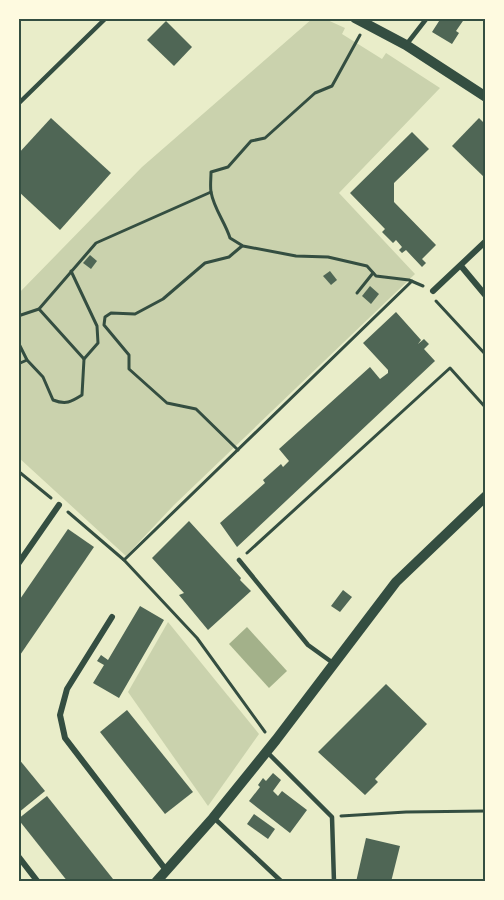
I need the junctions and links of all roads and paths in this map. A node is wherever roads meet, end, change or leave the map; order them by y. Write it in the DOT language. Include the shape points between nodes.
graph roads {
  1 [pos="106,18"];
  2 [pos="355,18"];
  3 [pos="427,18"];
  4 [pos="360,35"];
  5 [pos="406,45"];
  6 [pos="486,97"];
  7 [pos="18,104"];
  8 [pos="211,192"];
  9 [pos="486,241"];
  10 [pos="243,246"];
  11 [pos="461,266"];
  12 [pos="71,271"];
  13 [pos="373,273"];
  14 [pos="412,281"];
  15 [pos="433,291"];
  16 [pos="357,293"];
  17 [pos="486,296"];
  18 [pos="39,309"];
  19 [pos="18,316"];
  20 [pos="104,325"];
  21 [pos="96,326"];
  22 [pos="18,342"];
  23 [pos="486,355"];
  24 [pos="84,359"];
  25 [pos="27,360"];
  26 [pos="18,364"];
  27 [pos="486,408"];
  28 [pos="238,450"];
  29 [pos="18,471"];
  30 [pos="486,496"];
  31 [pos="59,505"];
  32 [pos="124,560"];
  33 [pos="239,560"];
  34 [pos="18,564"];
  35 [pos="112,617"];
  36 [pos="333,669"];
  37 [pos="276,740"];
  38 [pos="266,751"];
  39 [pos="486,811"];
  40 [pos="332,817"];
  41 [pos="213,818"];
  42 [pos="18,856"];
  43 [pos="166,870"];
  44 [pos="38,882"];
  45 [pos="156,882"];
  46 [pos="282,882"];
  47 [pos="334,882"];
  1 -- 7 [label="lane"];
  2 -- 5 [label="street"];
  3 -- 5 [label="lane"];
  4 -- 8 [label="path" via="332,86 315,93 266,138 251,141 228,167 211,172"];
  5 -- 6 [label="street"];
  8 -- 10 [label="path" via="230,238"];
  8 -- 12 [label="path" via="96,243"];
  9 -- 11 [label="street"];
  10 -- 13 [label="path" via="328,257 367,266"];
  10 -- 20 [label="path" via="229,257 205,263 163,299 135,314 111,313 105,317"];
  11 -- 15 [label="street"];
  11 -- 17 [label="street"];
  12 -- 18 [label="path"];
  12 -- 21 [label="path"];
  13 -- 14 [label="path"];
  13 -- 16 [label="path"];
  14 -- 15 [label="path"];
  14 -- 28 [label="path"];
  15 -- 23 [label="path" via="435,300"];
  18 -- 19 [label="path"];
  18 -- 24 [label="path"];
  20 -- 21 [label="path"];
  20 -- 28 [label="path" via="129,355 129,369 167,403 196,409"];
  21 -- 24 [label="path" via="98,343"];
  22 -- 25 [label="path"];
  24 -- 25 [label="path" via="82,395 62,404 53,400 43,377"];
  25 -- 26 [label="path"];
  27 -- 33 [label="path" via="450,368"];
  28 -- 32 [label="path"];
  29 -- 31 [label="path"];
  30 -- 36 [label="street" via="396,582"];
  31 -- 32 [label="path"];
  31 -- 34 [label="street"];
  32 -- 37 [label="path" via="197,638 266,734"];
  33 -- 36 [label="lane" via="308,645"];
  35 -- 43 [label="street" via="67,689 60,716 65,738"];
  36 -- 37 [label="street" via="290,729"];
  37 -- 38 [label="street"];
  38 -- 40 [label="lane"];
  38 -- 41 [label="street"];
  39 -- 40 [label="path"];
  40 -- 47 [label="lane"];
  41 -- 43 [label="street"];
  41 -- 46 [label="lane"];
  42 -- 44 [label="street"];
  43 -- 45 [label="street"];
}
